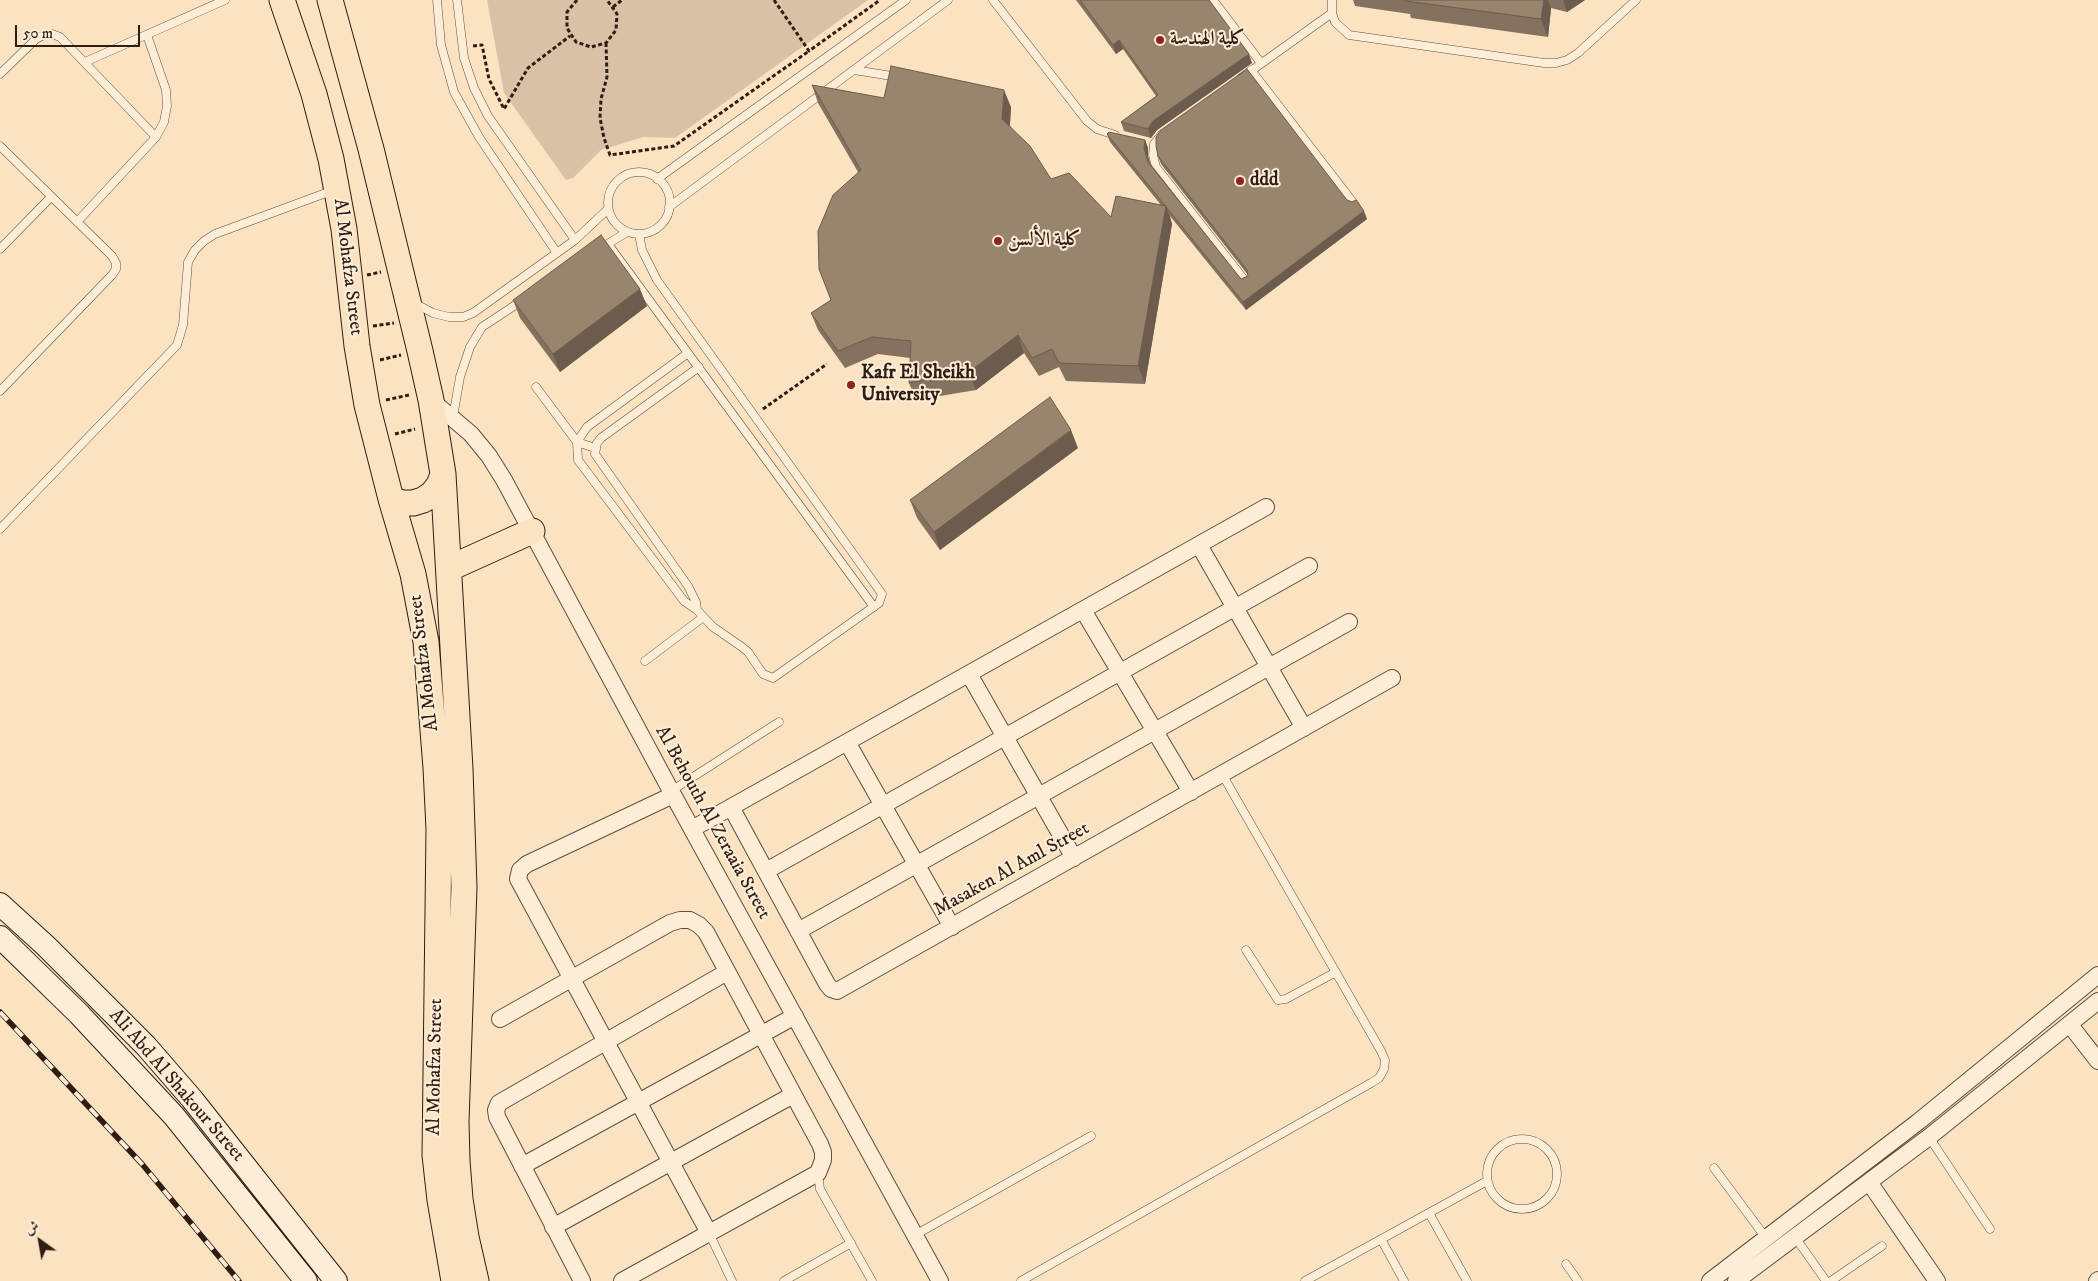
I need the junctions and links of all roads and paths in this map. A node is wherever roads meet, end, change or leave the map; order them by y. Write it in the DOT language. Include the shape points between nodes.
graph roads {
  1 [pos="225,0"];
  2 [pos="282,0"];
  3 [pos="330,0"];
  4 [pos="436,0"];
  5 [pos="456,0"];
  6 [pos="577,0"];
  7 [pos="607,0"];
  8 [pos="622,0"];
  9 [pos="774,0"];
  10 [pos="880,0"];
  11 [pos="906,0"];
  12 [pos="948,0"];
  13 [pos="993,0"];
  14 [pos="1213,0"];
  15 [pos="1332,0"];
  16 [pos="1636,0"];
  17 [pos="613,7"];
  18 [pos="1332,13"];
  19 [pos="147,35"];
  20 [pos="570,36"];
  21 [pos="606,42"];
  22 [pos="463,48"];
  23 [pos="809,51"];
  24 [pos="85,62"];
  25 [pos="1261,63"];
  26 [pos="854,70"];
  27 [pos="1252,70"];
  28 [pos="0,74"];
  29 [pos="898,77"];
  30 [pos="1236,81"];
  31 [pos="1168,129"];
  32 [pos="156,137"];
  33 [pos="1123,137"];
  34 [pos="0,146"];
  35 [pos="657,178"];
  36 [pos="337,189"];
  37 [pos="51,197"];
  38 [pos="1355,205"];
  39 [pos="669,207"];
  40 [pos="608,209"];
  41 [pos="77,222"];
  42 [pos="626,232"];
  43 [pos="639,234"];
  44 [pos="575,240"];
  45 [pos="608,244"];
  46 [pos="0,249"];
  47 [pos="600,249"];
  48 [pos="557,253"];
  49 [pos="399,268"];
  50 [pos="351,279"];
  51 [pos="1246,282"];
  52 [pos="529,296"];
  53 [pos="409,309"];
  54 [pos="355,329"];
  55 [pos="420,351"];
  56 [pos="688,353"];
  57 [pos="360,363"];
  58 [pos="828,364"];
  59 [pos="699,367"];
  60 [pos="536,387"];
  61 [pos="0,391"];
  62 [pos="430,394"];
  63 [pos="367,405"];
  64 [pos="754,415"];
  65 [pos="444,421"];
  66 [pos="375,439"];
  67 [pos="577,442"];
  68 [pos="595,448"];
  69 [pos="443,474"];
  70 [pos="391,499"];
  71 [pos="1266,507"];
  72 [pos="0,529"];
  73 [pos="532,531"];
  74 [pos="1200,545"];
  75 [pos="1309,566"];
  76 [pos="450,568"];
  77 [pos="874,607"];
  78 [pos="1235,608"];
  79 [pos="696,610"];
  80 [pos="1083,610"];
  81 [pos="702,618"];
  82 [pos="1349,622"];
  83 [pos="645,661"];
  84 [pos="1269,667"];
  85 [pos="1120,672"];
  86 [pos="969,674"];
  87 [pos="1392,678"];
  88 [pos="779,722"];
  89 [pos="1304,728"];
  90 [pos="1155,731"];
  91 [pos="1005,737"];
  92 [pos="847,742"];
  93 [pos="1222,774"];
  94 [pos="1191,792"];
  95 [pos="672,793"];
  96 [pos="1039,796"];
  97 [pos="883,806"];
  98 [pos="731,807"];
  99 [pos="692,829"];
  100 [pos="1074,858"];
  101 [pos="917,865"];
  102 [pos="766,871"];
  103 [pos="0,904"];
  104 [pos="952,927"];
  105 [pos="798,931"];
  106 [pos="0,937"];
  107 [pos="1246,950"];
  108 [pos="727,972"];
  109 [pos="1336,972"];
  110 [pos="2098,975"];
  111 [pos="571,979"];
  112 [pos="2098,1001"];
  113 [pos="794,1016"];
  114 [pos="500,1019"];
  115 [pos="2070,1025"];
  116 [pos="761,1034"];
  117 [pos="606,1041"];
  118 [pos="2098,1061"];
  119 [pos="793,1095"];
  120 [pos="639,1102"];
  121 [pos="1918,1122"];
  122 [pos="1091,1136"];
  123 [pos="1929,1138"];
  124 [pos="671,1162"];
  125 [pos="522,1166"];
  126 [pos="1714,1168"];
  127 [pos="818,1173"];
  128 [pos="1487,1181"];
  129 [pos="1869,1182"];
  130 [pos="1429,1213"];
  131 [pos="553,1227"];
  132 [pos="1990,1229"];
  133 [pos="709,1233"];
  134 [pos="915,1235"];
  135 [pos="1795,1237"];
  136 [pos="1766,1238"];
  137 [pos="1381,1239"];
  138 [pos="851,1243"];
  139 [pos="1882,1246"];
  140 [pos="1566,1264"];
  141 [pos="306,1281"];
  142 [pos="336,1281"];
  143 [pos="454,1281"];
  144 [pos="476,1281"];
  145 [pos="582,1281"];
  146 [pos="622,1281"];
  147 [pos="732,1281"];
  148 [pos="784,1281"];
  149 [pos="872,1281"];
  150 [pos="940,1281"];
  151 [pos="1022,1281"];
  152 [pos="1305,1281"];
  153 [pos="1404,1281"];
  154 [pos="1467,1281"];
  155 [pos="1578,1281"];
  156 [pos="1710,1281"];
  157 [pos="1736,1281"];
  158 [pos="1826,1281"];
  159 [pos="1831,1281"];
  160 [pos="1937,1281"];
  1 -- 19 [label="lane"];
  2 -- 36 [label="main road, Al Mohafza Street" via="314,94"];
  3 -- 49 [label="main road, Al Mohafza Street" via="371,149"];
  4 -- 48 [label="lane" via="446,68 462,108"];
  5 -- 22 [label="lane"];
  6 -- 20 [label="path" via="571,5 566,20"];
  7 -- 17 [label="path"];
  8 -- 17 [label="path"];
  9 -- 23 [label="path"];
  10 -- 23 [label="path"];
  11 -- 35 [label="lane"];
  12 -- 26 [label="lane"];
  13 -- 33 [label="lane" via="1087,121 1097,129"];
  14 -- 25 [label="lane"];
  15 -- 18 [label="lane"];
  16 -- 18 [label="lane" via="1578,53 1556,63 1349,35 1335,22"];
  17 -- 21 [label="path" via="618,22"];
  18 -- 25 [label="lane"];
  19 -- 24 [label="lane"];
  19 -- 32 [label="lane" via="166,90 164,122"];
  20 -- 21 [label="path" via="591,47"];
  20 -- 22 [label="path" via="528,68 504,109 489,79 482,45"];
  21 -- 23 [label="path" via="607,77 600,118 610,155 674,146"];
  22 -- 44 [label="lane" via="474,88 488,116"];
  24 -- 28 [label="lane" via="60,37 44,35"];
  24 -- 32 [label="lane"];
  25 -- 27 [label="lane"];
  26 -- 29 [label="lane"];
  26 -- 39 [label="lane"];
  27 -- 30 [label="lane"];
  27 -- 38 [label="lane"];
  31 -- 51 [label="lane" via="1150,143 1156,166"];
  32 -- 41 [label="lane"];
  34 -- 37 [label="lane"];
  35 -- 39 [label="lane" via="667,191"];
  35 -- 40 [label="lane" via="637,172 627,175 612,189"];
  36 -- 50 [label="main road, Al Mohafza Street"];
  36 -- 72 [label="lane" via="215,234 195,250 188,262 183,325 177,345"];
  37 -- 41 [label="lane"];
  37 -- 46 [label="lane"];
  39 -- 43 [label="lane" via="662,223 648,233"];
  40 -- 42 [label="lane" via="615,223"];
  40 -- 44 [label="lane"];
  41 -- 61 [label="lane" via="112,256 116,269"];
  42 -- 43 [label="lane"];
  42 -- 45 [label="lane"];
  43 -- 64 [label="lane" via="642,250 657,280"];
  44 -- 48 [label="lane"];
  45 -- 47 [label="lane"];
  45 -- 56 [label="lane"];
  48 -- 53 [label="lane" via="463,317 449,317 419,307"];
  49 -- 50 [label="path"];
  49 -- 53 [label="main road, Al Mohafza Street"];
  50 -- 54 [label="main road, Al Mohafza Street"];
  52 -- 65 [label="lane" via="482,327 464,361"];
  53 -- 54 [label="path"];
  53 -- 55 [label="main road, Al Mohafza Street"];
  54 -- 57 [label="main road, Al Mohafza Street"];
  55 -- 57 [label="path"];
  55 -- 62 [label="main road, Al Mohafza Street"];
  56 -- 59 [label="lane"];
  56 -- 67 [label="lane" via="587,426"];
  57 -- 63 [label="main road, Al Mohafza Street"];
  58 -- 64 [label="path"];
  59 -- 68 [label="lane" via="602,438"];
  59 -- 77 [label="lane"];
  60 -- 67 [label="lane"];
  62 -- 63 [label="path"];
  62 -- 65 [label="main road, Al Mohafza Street"];
  63 -- 66 [label="main road, Al Mohafza Street"];
  64 -- 77 [label="lane" via="880,589 882,599"];
  65 -- 66 [label="path"];
  65 -- 69 [label="main road, Al Mohafza Street"];
  65 -- 73 [label="street, Al Behouth Al Zeraaia Street" via="489,456"];
  66 -- 70 [label="main road, Al Mohafza Street"];
  67 -- 68 [label="lane"];
  67 -- 79 [label="lane" via="578,460 583,468 678,594"];
  68 -- 79 [label="lane" via="597,459 688,586 696,602"];
  69 -- 70 [label="main road" via="439,485 423,500 402,503"];
  69 -- 76 [label="main road, Al Mohafza Street"];
  70 -- 143 [label="main road, Al Mohafza Street" via="414,574 426,642 436,768 439,891 435,1155"];
  71 -- 74 [label="street"];
  73 -- 76 [label="main road"];
  73 -- 95 [label="street, Al Behouth Al Zeraaia Street"];
  74 -- 78 [label="street"];
  74 -- 80 [label="street"];
  75 -- 78 [label="street"];
  76 -- 144 [label="main road, Al Mohafza Street" via="464,887 457,1160 466,1237"];
  77 -- 81 [label="lane" via="773,678 763,674 748,652"];
  78 -- 84 [label="street"];
  78 -- 85 [label="street"];
  79 -- 81 [label="lane"];
  80 -- 85 [label="street"];
  80 -- 86 [label="street"];
  81 -- 83 [label="lane"];
  82 -- 84 [label="street"];
  84 -- 89 [label="street"];
  84 -- 90 [label="street"];
  85 -- 90 [label="street"];
  85 -- 91 [label="street"];
  86 -- 91 [label="street"];
  86 -- 92 [label="street"];
  87 -- 89 [label="street, Masaken Al Aml Street"];
  88 -- 95 [label="lane"];
  89 -- 93 [label="street, Masaken Al Aml Street"];
  90 -- 94 [label="street"];
  90 -- 96 [label="street"];
  91 -- 96 [label="street"];
  91 -- 97 [label="street"];
  92 -- 97 [label="street"];
  92 -- 98 [label="street"];
  93 -- 94 [label="street, Masaken Al Aml Street"];
  93 -- 109 [label="lane"];
  94 -- 100 [label="street, Masaken Al Aml Street"];
  95 -- 99 [label="street, Al Behouth Al Zeraaia Street"];
  95 -- 111 [label="street" via="520,870 518,879 521,887"];
  96 -- 100 [label="street"];
  96 -- 101 [label="street"];
  97 -- 101 [label="street"];
  97 -- 102 [label="street"];
  98 -- 99 [label="street"];
  98 -- 102 [label="street, Masaken Al Aml Street"];
  99 -- 113 [label="street, Al Behouth Al Zeraaia Street"];
  100 -- 104 [label="street, Masaken Al Aml Street"];
  101 -- 104 [label="street"];
  101 -- 105 [label="street"];
  102 -- 105 [label="street, Masaken Al Aml Street"];
  103 -- 142 [label="main road, Ali Abd Al Shakour Street" via="146,1046 192,1098"];
  104 -- 105 [label="street, Masaken Al Aml Street" via="837,991 827,984"];
  106 -- 141 [label="main road, Ali Abd Al Shakour Street" via="79,1014 174,1116"];
  107 -- 109 [label="lane" via="1278,1000 1286,1000"];
  108 -- 111 [label="street" via="706,932 690,920 680,920 670,922"];
  108 -- 116 [label="street"];
  108 -- 117 [label="street"];
  109 -- 151 [label="lane" via="1382,1051 1385,1060 1379,1078"];
  110 -- 121 [label="street"];
  111 -- 114 [label="street"];
  111 -- 117 [label="street"];
  112 -- 115 [label="street"];
  113 -- 116 [label="street"];
  113 -- 134 [label="street, Al Behouth Al Zeraaia Street"];
  115 -- 118 [label="street"];
  115 -- 123 [label="street"];
  116 -- 119 [label="street"];
  116 -- 120 [label="street"];
  117 -- 120 [label="street"];
  117 -- 125 [label="street" via="498,1103 497,1117"];
  119 -- 124 [label="street"];
  119 -- 127 [label="street" via="822,1152"];
  120 -- 124 [label="street"];
  120 -- 125 [label="street"];
  121 -- 123 [label="street"];
  121 -- 136 [label="street"];
  122 -- 134 [label="lane"];
  123 -- 129 [label="street"];
  123 -- 132 [label="lane"];
  124 -- 131 [label="street"];
  124 -- 133 [label="street"];
  125 -- 131 [label="street"];
  126 -- 136 [label="lane"];
  127 -- 133 [label="street"];
  127 -- 138 [label="lane" via="820,1189"];
  128 -- 128 [label="lane" via="1494,1197 1509,1207 1535,1207 1554,1189 1556,1164 1539,1144 1513,1140 1492,1156 1488,1163"];
  128 -- 130 [label="lane"];
  129 -- 135 [label="street"];
  129 -- 160 [label="street"];
  130 -- 137 [label="lane"];
  130 -- 154 [label="lane"];
  131 -- 145 [label="street"];
  133 -- 146 [label="street"];
  133 -- 147 [label="lane"];
  134 -- 150 [label="street, Al Behouth Al Zeraaia Street"];
  135 -- 157 [label="street"];
  135 -- 158 [label="lane"];
  136 -- 156 [label="street"];
  137 -- 152 [label="lane"];
  137 -- 153 [label="lane"];
  138 -- 148 [label="lane"];
  138 -- 149 [label="lane"];
  139 -- 159 [label="lane"];
  140 -- 155 [label="lane"];
}
